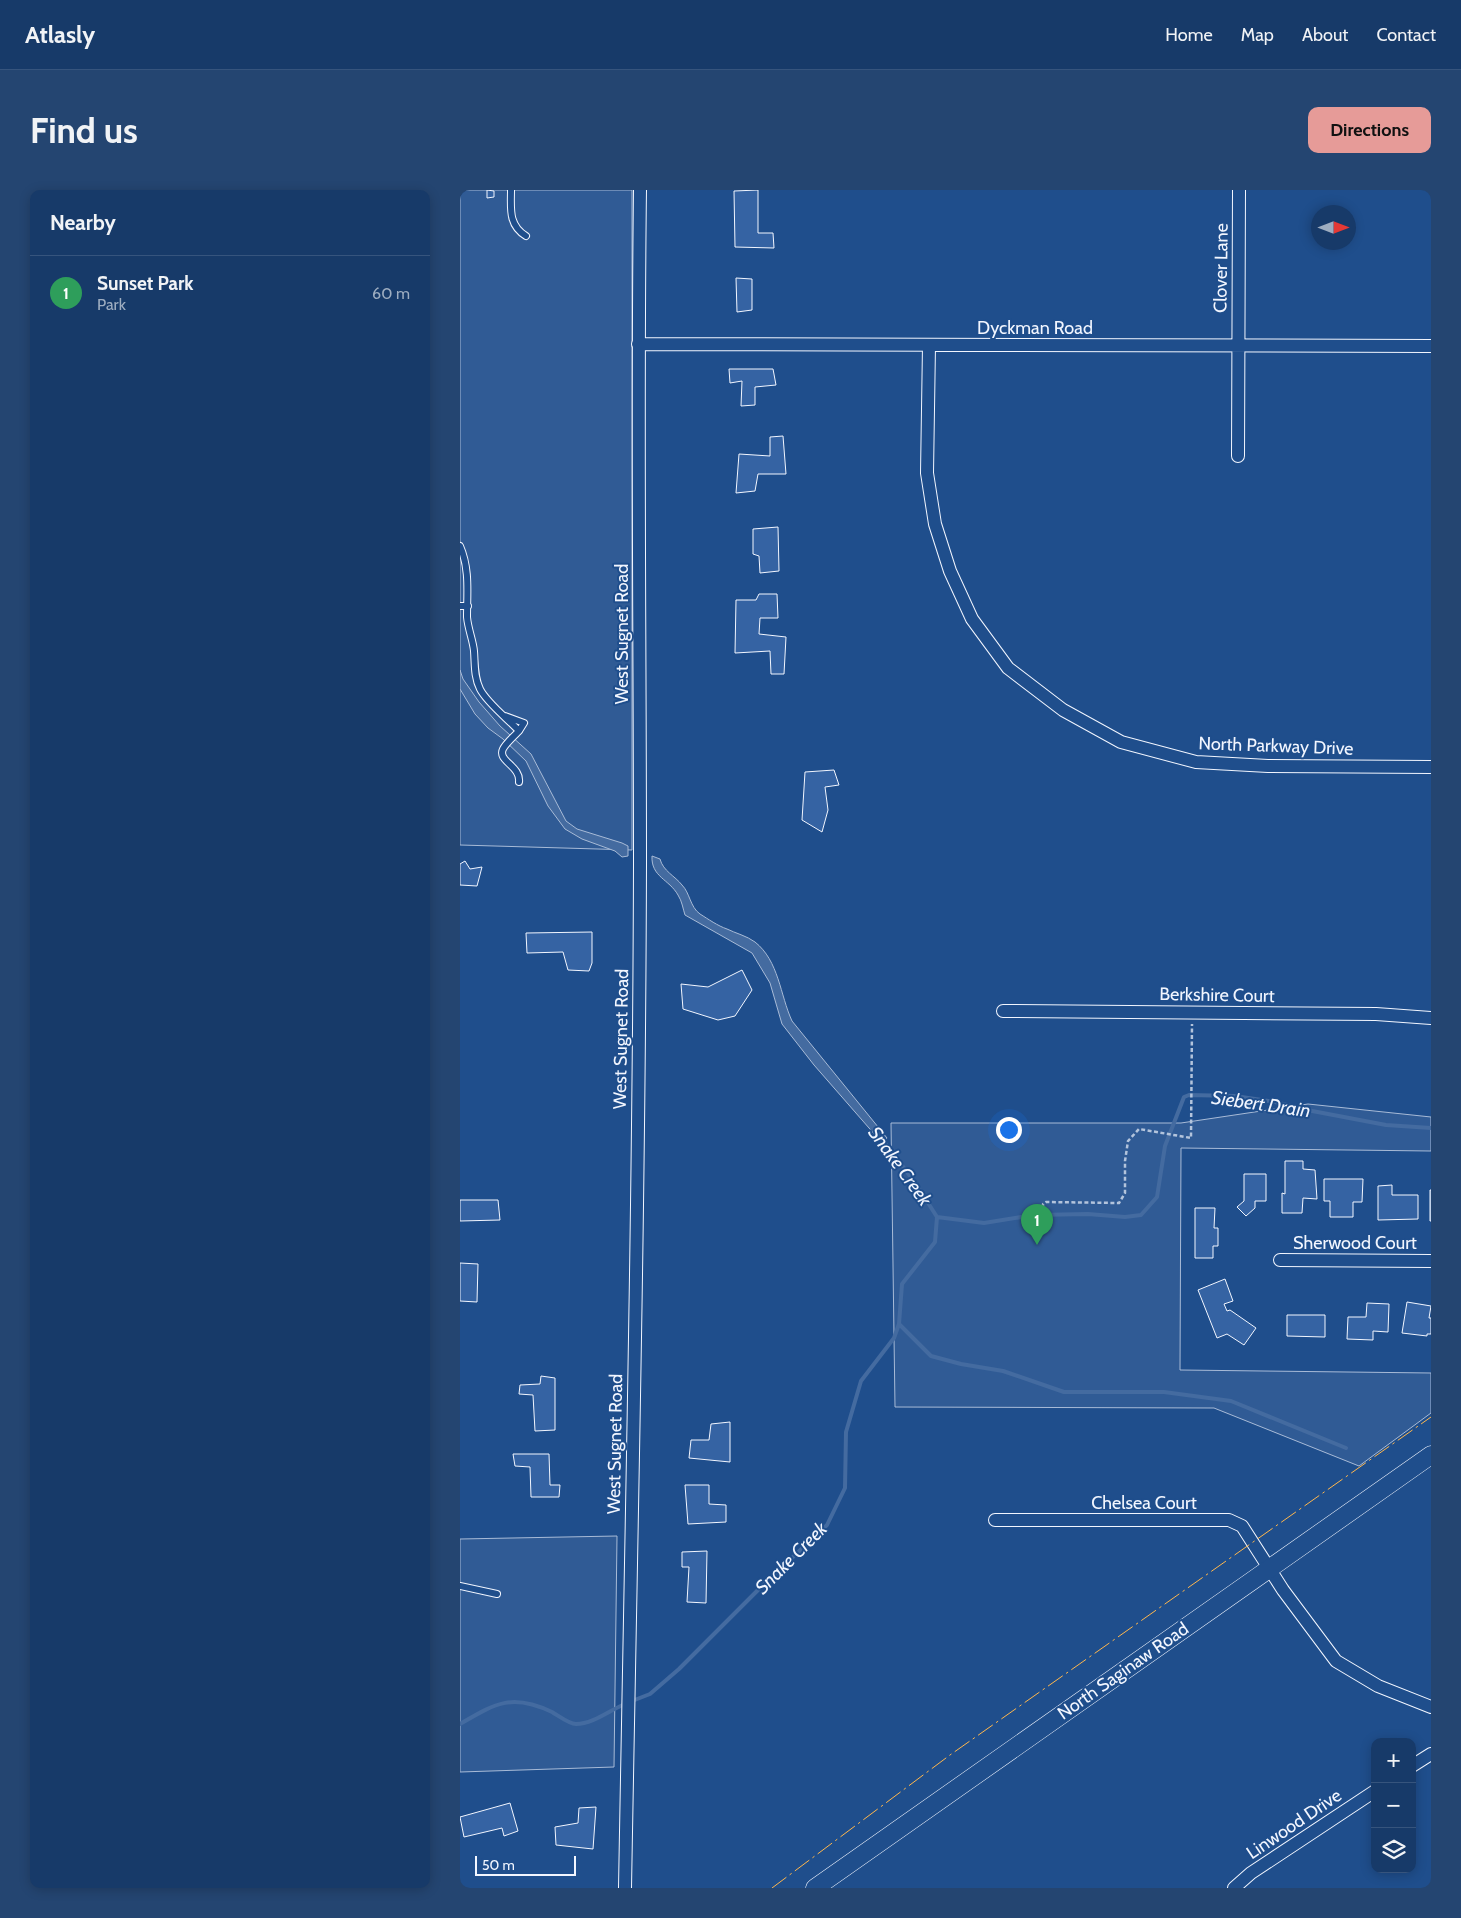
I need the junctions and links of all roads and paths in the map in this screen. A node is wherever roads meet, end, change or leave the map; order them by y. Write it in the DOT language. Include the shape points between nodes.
graph roads {
  1 [pos="511,190"];
  2 [pos="640,190"];
  3 [pos="1239,190"];
  4 [pos="526,236"];
  5 [pos="638,344"];
  6 [pos="929,345"];
  7 [pos="1238,346"];
  8 [pos="1431,346"];
  9 [pos="1238,456"];
  10 [pos="460,546"];
  11 [pos="460,606"];
  12 [pos="468,606"];
  13 [pos="1431,767"];
  14 [pos="519,782"];
  15 [pos="1003,1011"];
  16 [pos="1192,1013"];
  17 [pos="1431,1018"];
  18 [pos="1044,1227"];
  19 [pos="1280,1260"];
  20 [pos="1431,1261"];
  21 [pos="1431,1455"];
  22 [pos="995,1520"];
  23 [pos="1270,1568"];
  24 [pos="460,1586"];
  25 [pos="497,1594"];
  26 [pos="1431,1707"];
  27 [pos="1431,1754"];
  28 [pos="1416,1763"];
  29 [pos="1371,1794"];
  30 [pos="625,1888"];
  31 [pos="815,1888"];
  32 [pos="1234,1888"];
  1 -- 4 [label="lane" via="514,226"];
  2 -- 5 [label="street, West Sugnet Road"];
  3 -- 7 [label="street, Clover Lane"];
  5 -- 6 [label="street, Dyckman Road"];
  5 -- 30 [label="street, West Sugnet Road" via="640,846"];
  6 -- 7 [label="street, Dyckman Road"];
  6 -- 13 [label="street, North Parkway Drive" via="927,473 935,524 950,571 972,619 1008,668 1063,710 1121,742 1196,762"];
  7 -- 8 [label="street, Dyckman Road"];
  7 -- 9 [label="street, Clover Lane"];
  10 -- 12 [label="lane" via="466,568"];
  11 -- 12 [label="lane"];
  12 -- 14 [label="lane" via="467,619 480,689 506,716 524,723 502,750 504,759 518,772"];
  15 -- 16 [label="street, Berkshire Court"];
  16 -- 17 [label="street, Berkshire Court" via="1376,1014"];
  16 -- 18 [label="path" via="1191,1138 1139,1129 1128,1141 1125,1193 1119,1203 1046,1202"];
  19 -- 20 [label="street, Sherwood Court"];
  21 -- 23 [label="main road, North Saginaw Road"];
  22 -- 23 [label="street, Chelsea Court" via="1229,1520 1242,1526"];
  23 -- 26 [label="street, Chelsea Court" via="1336,1660 1378,1686"];
  23 -- 31 [label="main road, North Saginaw Road"];
  24 -- 25 [label="lane"];
  27 -- 28 [label="street"];
  29 -- 32 [label="street, Linwood Drive" via="1251,1873"];
}
